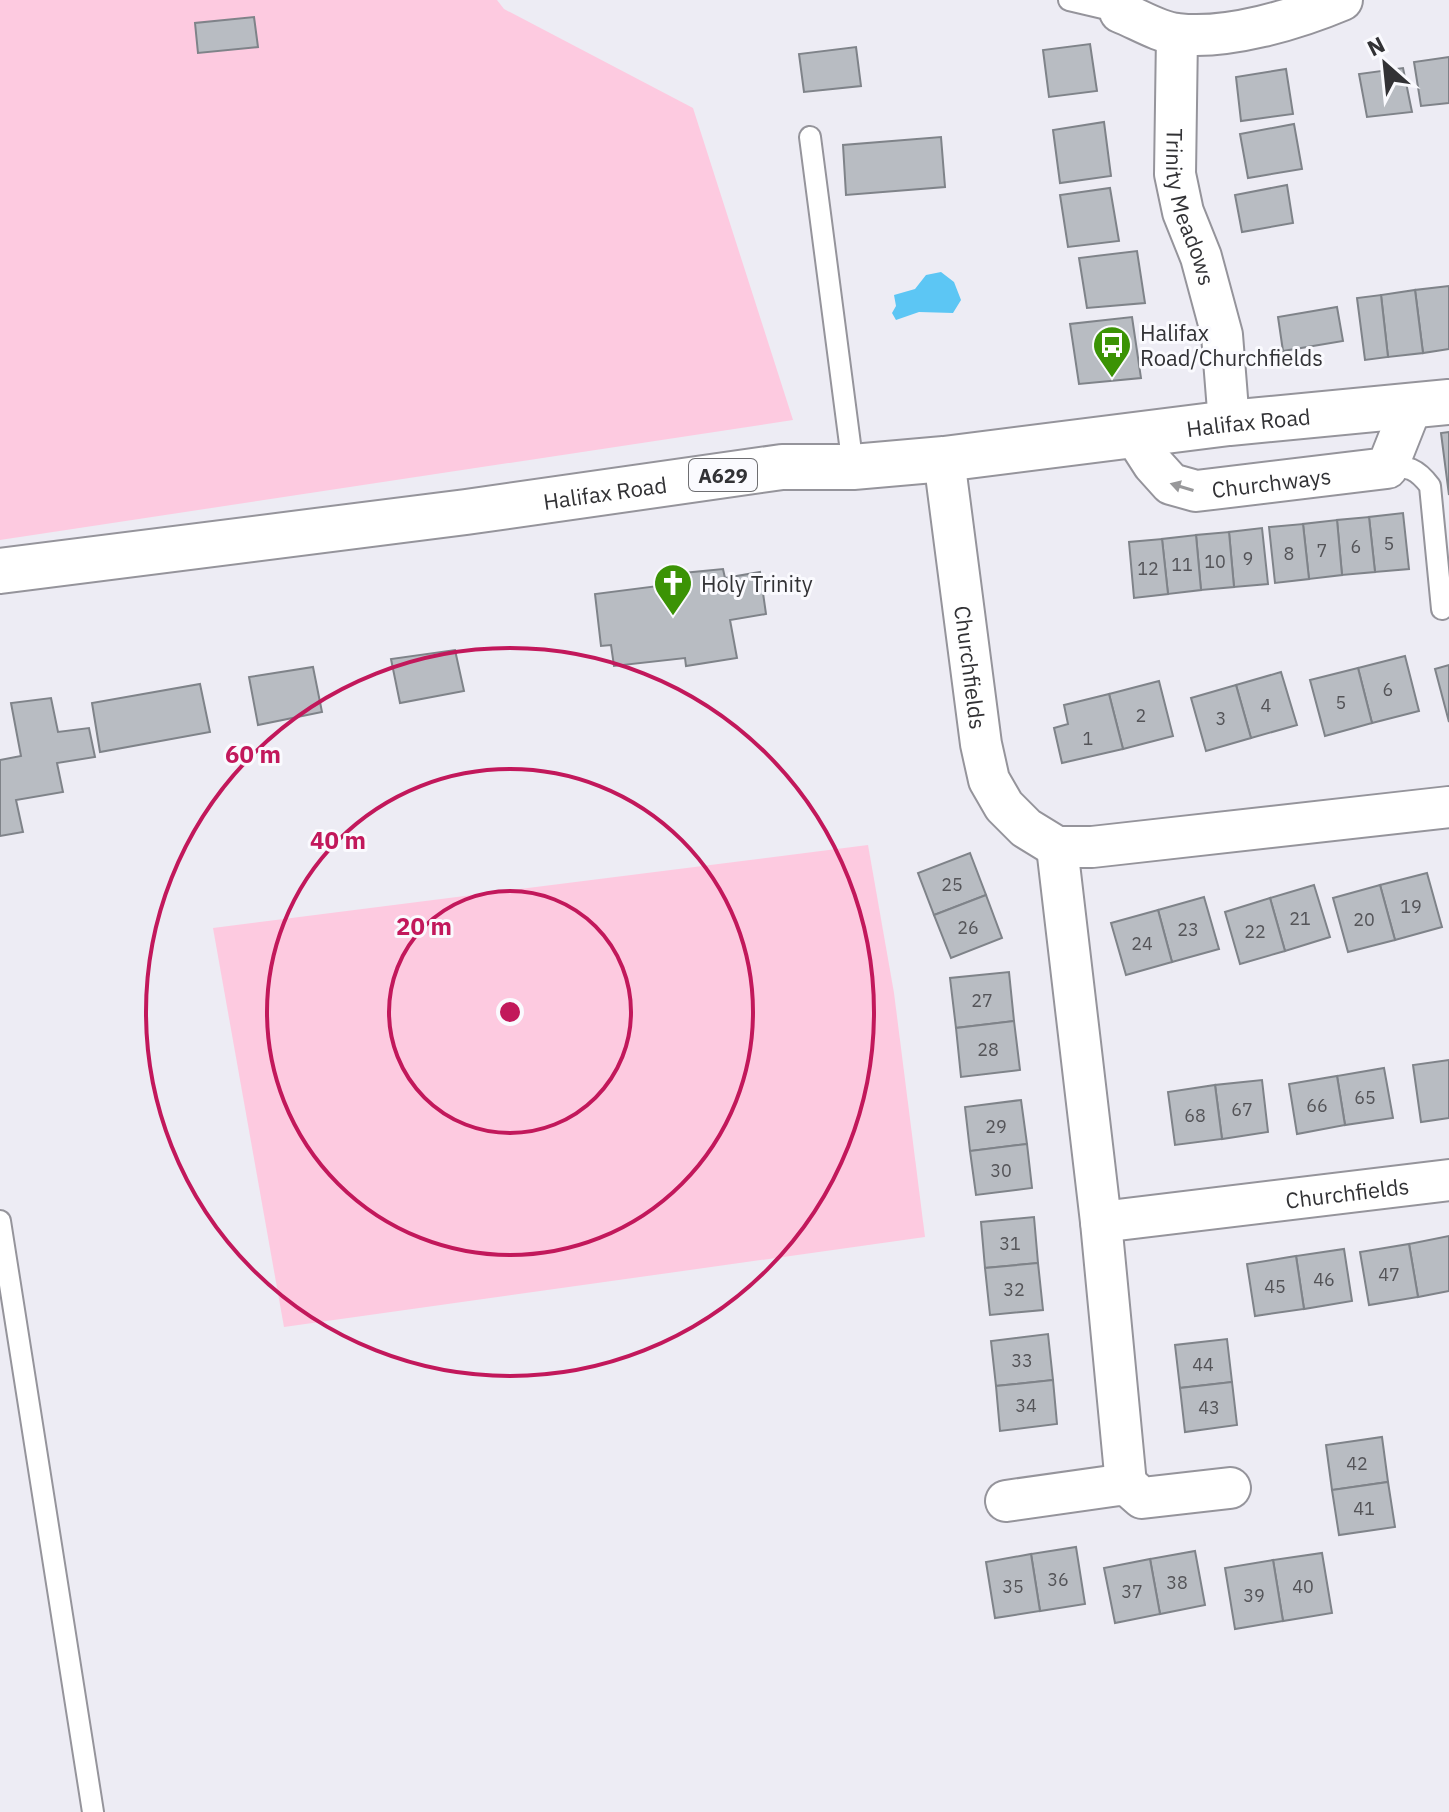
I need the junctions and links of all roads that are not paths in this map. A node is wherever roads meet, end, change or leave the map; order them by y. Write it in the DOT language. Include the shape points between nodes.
graph roads {
  1 [pos="1069,0"];
  2 [pos="1342,0"];
  3 [pos="1120,12"];
  4 [pos="1177,35"];
  5 [pos="810,137"];
  6 [pos="1431,404"];
  7 [pos="1229,423"];
  8 [pos="1135,436"];
  9 [pos="944,459"];
  10 [pos="853,467"];
  11 [pos="1387,468"];
  12 [pos="0,571"];
  13 [pos="1442,609"];
  14 [pos="1449,807"];
  15 [pos="1057,847"];
  16 [pos="1449,1180"];
  17 [pos="0,1221"];
  18 [pos="1101,1222"];
  19 [pos="1126,1484"];
  20 [pos="1230,1488"];
  21 [pos="1006,1501"];
  22 [pos="93,1812"];
  1 -- 3 [label="lane"];
  2 -- 4 [label="street" via="1245,31"];
  3 -- 4 [label="street"];
  4 -- 7 [label="street, Trinity Meadows" via="1175,174 1222,335"];
  5 -- 10 [label="lane"];
  6 -- 7 [label="highway, Halifax Road / A629"];
  6 -- 11 [label="street"];
  7 -- 8 [label="highway, Halifax Road / A629"];
  8 -- 9 [label="highway, Halifax Road / A629"];
  11 -- 8 [label="street, Churchways, one-way" via="1196,491 1171,484"];
  9 -- 10 [label="highway, Halifax Road / A629"];
  9 -- 15 [label="street, Churchfields" via="989,780 1026,828"];
  10 -- 12 [label="highway, Halifax Road / A629" via="782,467"];
  11 -- 13 [label="lane, Churchways" via="1404,466 1419,472 1430,486"];
  14 -- 15 [label="street" via="1185,838"];
  15 -- 18 [label="street"];
  16 -- 18 [label="street, Churchfields"];
  17 -- 22 [label="lane"];
  18 -- 19 [label="street"];
  19 -- 20 [label="street" via="1142,1498"];
  19 -- 21 [label="street"];
}
